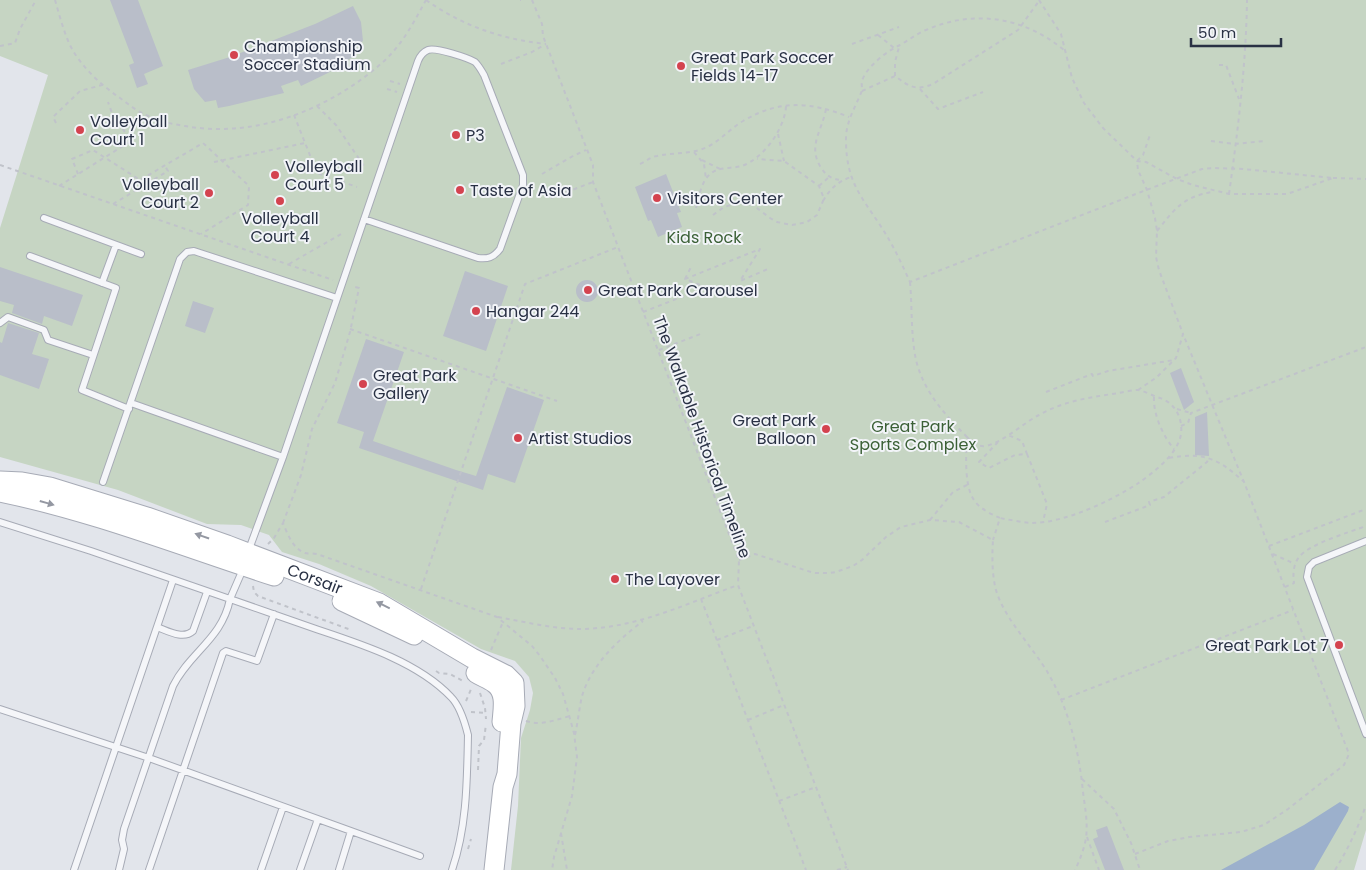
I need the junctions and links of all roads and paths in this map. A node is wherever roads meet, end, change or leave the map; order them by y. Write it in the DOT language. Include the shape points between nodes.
graph roads {
  1 [pos="36,0"];
  2 [pos="55,0"];
  3 [pos="426,0"];
  4 [pos="532,0"];
  5 [pos="1247,0"];
  6 [pos="1039,1"];
  7 [pos="1023,25"];
  8 [pos="899,27"];
  9 [pos="878,34"];
  10 [pos="546,44"];
  11 [pos="852,44"];
  12 [pos="899,45"];
  13 [pos="0,46"];
  14 [pos="894,48"];
  15 [pos="1064,50"];
  16 [pos="501,64"];
  17 [pos="1219,65"];
  18 [pos="895,76"];
  19 [pos="103,84"];
  20 [pos="919,88"];
  21 [pos="862,91"];
  22 [pos="983,92"];
  23 [pos="108,102"];
  24 [pos="1240,102"];
  25 [pos="317,106"];
  26 [pos="786,106"];
  27 [pos="826,108"];
  28 [pos="294,115"];
  29 [pos="849,117"];
  30 [pos="56,124"];
  31 [pos="777,133"];
  32 [pos="1150,135"];
  33 [pos="1211,140"];
  34 [pos="1264,141"];
  35 [pos="305,143"];
  36 [pos="1235,144"];
  37 [pos="587,150"];
  38 [pos="694,152"];
  39 [pos="105,158"];
  40 [pos="757,159"];
  41 [pos="222,160"];
  42 [pos="702,160"];
  43 [pos="784,161"];
  44 [pos="1137,161"];
  45 [pos="214,162"];
  46 [pos="640,164"];
  47 [pos="0,165"];
  48 [pos="165,166"];
  49 [pos="364,166"];
  50 [pos="1232,168"];
  51 [pos="720,169"];
  52 [pos="78,174"];
  53 [pos="542,174"];
  54 [pos="829,177"];
  55 [pos="851,177"];
  56 [pos="706,178"];
  57 [pos="1333,178"];
  58 [pos="1177,179"];
  59 [pos="1366,179"];
  60 [pos="842,180"];
  61 [pos="593,182"];
  62 [pos="58,186"];
  63 [pos="818,186"];
  64 [pos="357,187"];
  65 [pos="1147,190"];
  66 [pos="1215,191"];
  67 [pos="1229,194"];
  68 [pos="551,198"];
  69 [pos="823,201"];
  70 [pos="113,204"];
  71 [pos="696,208"];
  72 [pos="713,215"];
  73 [pos="44,218"];
  74 [pos="364,219"];
  75 [pos="1156,231"];
  76 [pos="201,234"];
  77 [pos="340,234"];
  78 [pos="116,245"];
  79 [pos="618,247"];
  80 [pos="141,254"];
  81 [pos="30,256"];
  82 [pos="289,264"];
  83 [pos="692,265"];
  84 [pos="768,269"];
  85 [pos="685,279"];
  86 [pos="910,282"];
  87 [pos="102,283"];
  88 [pos="341,283"];
  89 [pos="700,285"];
  90 [pos="684,296"];
  91 [pos="337,298"];
  92 [pos="643,312"];
  93 [pos="0,323"];
  94 [pos="350,330"];
  95 [pos="703,333"];
  96 [pos="1183,334"];
  97 [pos="1366,347"];
  98 [pos="658,350"];
  99 [pos="93,355"];
  100 [pos="1174,360"];
  101 [pos="493,378"];
  102 [pos="1138,390"];
  103 [pos="1046,392"];
  104 [pos="1154,396"];
  105 [pos="557,401"];
  106 [pos="1214,405"];
  107 [pos="130,406"];
  108 [pos="1176,409"];
  109 [pos="1191,413"];
  110 [pos="1181,426"];
  111 [pos="1008,436"];
  112 [pos="967,437"];
  113 [pos="999,440"];
  114 [pos="1174,449"];
  115 [pos="1027,454"];
  116 [pos="283,457"];
  117 [pos="1169,458"];
  118 [pos="1209,458"];
  119 [pos="0,481"];
  120 [pos="103,482"];
  121 [pos="1244,482"];
  122 [pos="969,484"];
  123 [pos="0,492"];
  124 [pos="1366,508"];
  125 [pos="1000,518"];
  126 [pos="930,520"];
  127 [pos="0,522"];
  128 [pos="283,522"];
  129 [pos="1043,522"];
  130 [pos="1105,522"];
  131 [pos="993,540"];
  132 [pos="1366,542"];
  133 [pos="266,546"];
  134 [pos="1268,546"];
  135 [pos="1271,553"];
  136 [pos="246,560"];
  137 [pos="740,560"];
  138 [pos="1295,564"];
  139 [pos="173,580"];
  140 [pos="253,584"];
  141 [pos="738,585"];
  142 [pos="421,589"];
  143 [pos="207,592"];
  144 [pos="701,599"];
  145 [pos="230,600"];
  146 [pos="1294,610"];
  147 [pos="274,614"];
  148 [pos="497,617"];
  149 [pos="645,620"];
  150 [pos="504,622"];
  151 [pos="753,626"];
  152 [pos="156,627"];
  153 [pos="358,632"];
  154 [pos="717,640"];
  155 [pos="489,654"];
  156 [pos="432,669"];
  157 [pos="465,682"];
  158 [pos="472,687"];
  159 [pos="479,692"];
  160 [pos="1060,700"];
  161 [pos="466,701"];
  162 [pos="784,706"];
  163 [pos="0,710"];
  164 [pos="472,712"];
  165 [pos="486,713"];
  166 [pos="570,716"];
  167 [pos="522,719"];
  168 [pos="748,720"];
  169 [pos="1366,734"];
  170 [pos="575,737"];
  171 [pos="116,746"];
  172 [pos="149,758"];
  173 [pos="183,770"];
  174 [pos="477,775"];
  175 [pos="1082,778"];
  176 [pos="816,787"];
  177 [pos="779,801"];
  178 [pos="1366,805"];
  179 [pos="283,807"];
  180 [pos="318,819"];
  181 [pos="561,830"];
  182 [pos="351,831"];
  183 [pos="471,835"];
  184 [pos="1086,835"];
  185 [pos="467,853"];
  186 [pos="1135,854"];
  187 [pos="420,856"];
  188 [pos="847,868"];
  189 [pos="74,870"];
  190 [pos="119,870"];
  191 [pos="149,870"];
  192 [pos="261,870"];
  193 [pos="300,870"];
  194 [pos="339,870"];
  195 [pos="452,870"];
  196 [pos="494,870"];
  197 [pos="552,870"];
  198 [pos="567,870"];
  199 [pos="806,870"];
  200 [pos="838,870"];
  201 [pos="1075,870"];
  202 [pos="1099,870"];
  203 [pos="1140,870"];
  204 [pos="1335,870"];
  1 -- 13 [label="path" via="15,43"];
  2 -- 19 [label="path" via="70,44 88,70"];
  3 -- 10 [label="path" via="454,18 490,34"];
  3 -- 25 [label="path" via="400,44 384,62 345,91"];
  4 -- 10 [label="path, The Walkable Historical Timeline"];
  5 -- 24 [label="path"];
  6 -- 7 [label="path"];
  6 -- 15 [label="path" via="1061,34"];
  7 -- 12 [label="path" via="989,18 959,20 924,30"];
  7 -- 15 [label="path"];
  7 -- 20 [label="path" via="944,78"];
  8 -- 9 [label="path"];
  9 -- 11 [label="path"];
  9 -- 14 [label="path"];
  10 -- 16 [label="path"];
  10 -- 37 [label="path, The Walkable Historical Timeline"];
  12 -- 14 [label="path"];
  12 -- 18 [label="path"];
  14 -- 21 [label="path" via="862,81"];
  15 -- 44 [label="path" via="1072,78 1089,112"];
  17 -- 24 [label="path" via="1226,65"];
  18 -- 20 [label="path"];
  18 -- 21 [label="path"];
  19 -- 28 [label="path" via="142,113 168,123 198,128 228,130 253,127"];
  19 -- 30 [label="path" via="80,91 53,117"];
  20 -- 22 [label="path" via="938,109"];
  21 -- 29 [label="path"];
  23 -- 39 [label="path" via="131,142"];
  24 -- 36 [label="path"];
  25 -- 28 [label="path"];
  25 -- 49 [label="path" via="336,125"];
  26 -- 27 [label="path"];
  26 -- 31 [label="path"];
  26 -- 38 [label="path" via="756,114 708,147"];
  27 -- 29 [label="path"];
  27 -- 54 [label="path" via="814,150 821,168"];
  28 -- 35 [label="path"];
  29 -- 55 [label="path" via="845,140"];
  31 -- 40 [label="path"];
  31 -- 43 [label="path"];
  32 -- 44 [label="path" via="1143,155"];
  33 -- 36 [label="path"];
  34 -- 36 [label="path"];
  35 -- 41 [label="path"];
  35 -- 64 [label="path" via="317,173"];
  36 -- 50 [label="path"];
  37 -- 53 [label="path"];
  37 -- 61 [label="path, The Walkable Historical Timeline" via="593,165"];
  38 -- 42 [label="path"];
  38 -- 46 [label="path" via="658,155"];
  39 -- 48 [label="path" via="140,180"];
  39 -- 52 [label="path"];
  39 -- 52 [label="path" via="93,150 72,159"];
  40 -- 43 [label="path"];
  40 -- 51 [label="path" via="741,166"];
  41 -- 45 [label="path"];
  41 -- 48 [label="path" via="203,143"];
  41 -- 76 [label="path" via="249,186 248,205"];
  42 -- 51 [label="path"];
  42 -- 56 [label="path"];
  43 -- 63 [label="path"];
  44 -- 58 [label="path" via="1146,162"];
  44 -- 65 [label="path"];
  47 -- 62 [label="path"];
  48 -- 70 [label="path" via="168,171"];
  50 -- 57 [label="path"];
  50 -- 58 [label="path" via="1202,169"];
  50 -- 67 [label="path"];
  51 -- 56 [label="path"];
  52 -- 62 [label="path"];
  54 -- 60 [label="path"];
  54 -- 63 [label="path"];
  55 -- 60 [label="path"];
  55 -- 86 [label="path" via="858,194 898,254"];
  56 -- 71 [label="path"];
  57 -- 59 [label="path"];
  57 -- 67 [label="path" via="1287,194"];
  58 -- 65 [label="path"];
  58 -- 66 [label="path"];
  60 -- 69 [label="path"];
  61 -- 68 [label="path"];
  61 -- 79 [label="path, The Walkable Historical Timeline"];
  62 -- 70 [label="path"];
  63 -- 69 [label="path"];
  65 -- 75 [label="path"];
  65 -- 86 [label="path"];
  66 -- 67 [label="path"];
  66 -- 75 [label="path" via="1184,201"];
  69 -- 72 [label="path" via="817,214 801,224 777,222 745,203 729,204"];
  70 -- 76 [label="path"];
  73 -- 78 [label="lane"];
  74 -- 74 [label="lane" via="421,54 435,49 473,61 484,75 523,175 523,185 500,250 487,259 478,258"];
  74 -- 88 [label="lane"];
  75 -- 96 [label="path" via="1159,270"];
  76 -- 82 [label="path"];
  77 -- 82 [label="path"];
  78 -- 80 [label="lane"];
  78 -- 87 [label="lane"];
  79 -- 92 [label="path, The Walkable Historical Timeline"];
  79 -- 101 [label="path" via="525,284"];
  81 -- 87 [label="lane"];
  82 -- 88 [label="path"];
  83 -- 85 [label="path"];
  84 -- 85 [label="path" via="740,281 760,249"];
  85 -- 89 [label="path"];
  86 -- 112 [label="path" via="914,350 922,378 933,400"];
  87 -- 99 [label="lane" via="116,288"];
  88 -- 91 [label="lane"];
  88 -- 94 [label="path" via="359,288"];
  90 -- 92 [label="path"];
  91 -- 107 [label="lane" via="194,251 186,252 180,259"];
  91 -- 116 [label="lane"];
  92 -- 98 [label="path, The Walkable Historical Timeline"];
  93 -- 99 [label="lane" via="8,317 44,330 48,340"];
  94 -- 101 [label="path"];
  94 -- 128 [label="path" via="335,383 312,429"];
  95 -- 98 [label="path"];
  96 -- 100 [label="path"];
  96 -- 106 [label="path"];
  97 -- 106 [label="path"];
  98 -- 137 [label="path, The Walkable Historical Timeline"];
  99 -- 107 [label="lane" via="82,390"];
  100 -- 102 [label="path" via="1158,377"];
  100 -- 103 [label="path" via="1092,374"];
  101 -- 105 [label="path"];
  101 -- 142 [label="path"];
  102 -- 104 [label="path"];
  102 -- 111 [label="path" via="1066,404 1041,413"];
  104 -- 108 [label="path"];
  104 -- 114 [label="path" via="1153,407"];
  106 -- 109 [label="path"];
  106 -- 121 [label="path"];
  107 -- 116 [label="lane"];
  107 -- 120 [label="lane"];
  108 -- 109 [label="path"];
  108 -- 110 [label="path"];
  109 -- 110 [label="path" via="1188,423"];
  110 -- 114 [label="path" via="1179,443"];
  111 -- 113 [label="path"];
  111 -- 115 [label="path" via="1022,441"];
  112 -- 113 [label="path" via="974,444 985,446"];
  112 -- 122 [label="path"];
  113 -- 115 [label="path" via="979,462 989,468 1015,455"];
  114 -- 117 [label="path"];
  115 -- 129 [label="path" via="1047,504"];
  116 -- 136 [label="lane"];
  117 -- 118 [label="path" via="1185,455"];
  117 -- 129 [label="path" via="1141,481 1100,505"];
  118 -- 121 [label="path" via="1222,463"];
  118 -- 130 [label="path" via="1164,497"];
  136 -- 119 [label="street, Corsair, one-way" via="147,517 50,487"];
  121 -- 134 [label="path"];
  122 -- 125 [label="path" via="973,500"];
  122 -- 126 [label="path" via="953,492"];
  123 -- 136 [label="street, Corsair, one-way"];
  124 -- 134 [label="path"];
  125 -- 129 [label="path"];
  125 -- 131 [label="path"];
  126 -- 131 [label="path" via="959,522"];
  126 -- 137 [label="path" via="901,527 886,536 862,560 836,572 814,573 755,554"];
  127 -- 139 [label="lane"];
  128 -- 133 [label="path"];
  128 -- 142 [label="path" via="288,536 306,554 317,554"];
  131 -- 160 [label="path" via="993,574 998,598 1035,652"];
  132 -- 169 [label="lane" via="1314,562 1307,577"];
  134 -- 135 [label="path"];
  135 -- 138 [label="path"];
  135 -- 146 [label="path"];
  136 -- 145 [label="lane"];
  136 -- 196 [label="street, Corsair" via="379,603 506,675 514,683 516,695 508,774 503,787"];
  137 -- 141 [label="path, The Walkable Historical Timeline"];
  139 -- 143 [label="lane"];
  139 -- 152 [label="lane"];
  140 -- 153 [label="path" via="258,596"];
  141 -- 144 [label="path"];
  141 -- 151 [label="path, The Walkable Historical Timeline"];
  142 -- 148 [label="path"];
  143 -- 145 [label="lane"];
  143 -- 152 [label="lane" via="193,631 188,636"];
  144 -- 149 [label="path"];
  144 -- 154 [label="path"];
  145 -- 147 [label="lane"];
  145 -- 172 [label="lane" via="221,626 183,668 173,686"];
  146 -- 160 [label="path"];
  146 -- 186 [label="path" via="1349,754 1344,765 1264,825 1240,832 1175,840"];
  147 -- 173 [label="lane" via="257,661 226,651 223,653"];
  147 -- 195 [label="lane" via="394,659 422,674 453,698 468,735 462,834"];
  148 -- 149 [label="path" via="579,629 605,628"];
  148 -- 150 [label="path"];
  149 -- 170 [label="path" via="615,645 596,667 582,697"];
  150 -- 155 [label="path"];
  150 -- 166 [label="path" via="540,656 563,694"];
  151 -- 154 [label="path"];
  151 -- 162 [label="path, The Walkable Historical Timeline"];
  152 -- 171 [label="lane"];
  154 -- 168 [label="path"];
  156 -- 157 [label="path"];
  158 -- 161 [label="path"];
  159 -- 165 [label="path"];
  160 -- 175 [label="path" via="1073,736"];
  162 -- 168 [label="path"];
  162 -- 176 [label="path, The Walkable Historical Timeline"];
  163 -- 171 [label="lane"];
  164 -- 165 [label="path"];
  165 -- 174 [label="path"];
  166 -- 167 [label="path" via="537,723"];
  166 -- 170 [label="path"];
  168 -- 177 [label="path"];
  170 -- 181 [label="path" via="575,777"];
  171 -- 172 [label="lane"];
  171 -- 189 [label="lane"];
  172 -- 173 [label="lane"];
  172 -- 190 [label="lane" via="124,829"];
  173 -- 179 [label="lane"];
  173 -- 191 [label="lane"];
  175 -- 184 [label="path"];
  175 -- 186 [label="path" via="1114,809"];
  176 -- 177 [label="path"];
  176 -- 188 [label="path, The Walkable Historical Timeline"];
  177 -- 199 [label="path"];
  178 -- 204 [label="path"];
  179 -- 180 [label="lane"];
  179 -- 192 [label="lane"];
  180 -- 182 [label="lane"];
  180 -- 193 [label="lane"];
  181 -- 197 [label="path"];
  181 -- 198 [label="path"];
  182 -- 187 [label="lane"];
  182 -- 194 [label="lane"];
  183 -- 185 [label="path"];
  184 -- 201 [label="path"];
  184 -- 202 [label="path"];
  186 -- 203 [label="path"];
  188 -- 200 [label="path"];
}
